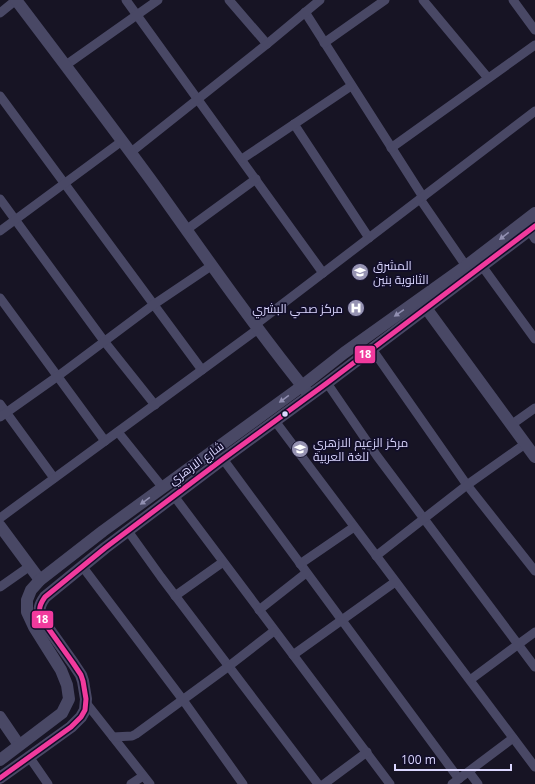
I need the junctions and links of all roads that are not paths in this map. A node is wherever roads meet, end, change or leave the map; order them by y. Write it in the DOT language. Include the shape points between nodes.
graph roads {
  1 [pos="16,0"];
  2 [pos="126,0"];
  3 [pos="158,0"];
  4 [pos="229,0"];
  5 [pos="320,0"];
  6 [pos="385,0"];
  7 [pos="423,0"];
  8 [pos="513,0"];
  9 [pos="305,12"];
  10 [pos="0,13"];
  11 [pos="136,14"];
  12 [pos="535,30"];
  13 [pos="324,43"];
  14 [pos="267,44"];
  15 [pos="535,45"];
  16 [pos="66,65"];
  17 [pos="488,78"];
  18 [pos="351,86"];
  19 [pos="0,96"];
  20 [pos="198,100"];
  21 [pos="535,111"];
  22 [pos="294,124"];
  23 [pos="122,141"];
  24 [pos="391,148"];
  25 [pos="130,153"];
  26 [pos="242,160"];
  27 [pos="256,179"];
  28 [pos="64,184"];
  29 [pos="421,198"];
  30 [pos="0,199"];
  31 [pos="535,212"];
  32 [pos="15,220"];
  33 [pos="186,230"];
  34 [pos="0,231"];
  35 [pos="533,232"];
  36 [pos="369,238"];
  37 [pos="211,266"];
  38 [pos="466,266"];
  39 [pos="482,266"];
  40 [pos="323,273"];
  41 [pos="0,298"];
  42 [pos="153,305"];
  43 [pos="426,308"];
  44 [pos="257,327"];
  45 [pos="535,339"];
  46 [pos="104,341"];
  47 [pos="372,349"];
  48 [pos="202,370"];
  49 [pos="58,376"];
  50 [pos="327,383"];
  51 [pos="306,390"];
  52 [pos="0,404"];
  53 [pos="155,405"];
  54 [pos="535,408"];
  55 [pos="3,415"];
  56 [pos="275,421"];
  57 [pos="511,425"];
  58 [pos="118,432"];
  59 [pos="105,441"];
  60 [pos="525,444"];
  61 [pos="535,457"];
  62 [pos="223,459"];
  63 [pos="54,478"];
  64 [pos="467,485"];
  65 [pos="163,488"];
  66 [pos="174,496"];
  67 [pos="0,518"];
  68 [pos="424,518"];
  69 [pos="0,526"];
  70 [pos="354,527"];
  71 [pos="128,531"];
  72 [pos="376,556"];
  73 [pos="223,562"];
  74 [pos="300,564"];
  75 [pos="30,566"];
  76 [pos="82,566"];
  77 [pos="535,571"];
  78 [pos="306,573"];
  79 [pos="40,580"];
  80 [pos="395,582"];
  81 [pos="0,587"];
  82 [pos="175,596"];
  83 [pos="259,610"];
  84 [pos="342,620"];
  85 [pos="274,630"];
  86 [pos="535,632"];
  87 [pos="518,645"];
  88 [pos="293,655"];
  89 [pos="229,666"];
  90 [pos="535,667"];
  91 [pos="470,680"];
  92 [pos="183,700"];
  93 [pos="87,704"];
  94 [pos="0,717"];
  95 [pos="113,738"];
  96 [pos="513,738"];
  97 [pos="19,746"];
  98 [pos="367,752"];
  99 [pos="30,758"];
  100 [pos="0,760"];
  101 [pos="535,767"];
  102 [pos="469,772"];
  103 [pos="143,776"];
  104 [pos="0,778"];
  105 [pos="455,781"];
  106 [pos="48,784"];
  107 [pos="132,784"];
  108 [pos="150,784"];
  109 [pos="243,784"];
  110 [pos="318,784"];
  111 [pos="324,784"];
  112 [pos="390,784"];
  113 [pos="478,784"];
  1 -- 10 [label="street"];
  1 -- 16 [label="street"];
  2 -- 11 [label="street"];
  3 -- 11 [label="street"];
  4 -- 14 [label="street"];
  5 -- 9 [label="street"];
  6 -- 13 [label="street"];
  7 -- 17 [label="street"];
  8 -- 12 [label="street"];
  9 -- 13 [label="street"];
  9 -- 14 [label="street"];
  11 -- 16 [label="street"];
  11 -- 20 [label="street"];
  13 -- 18 [label="street"];
  14 -- 20 [label="street"];
  15 -- 17 [label="street"];
  16 -- 23 [label="street"];
  17 -- 24 [label="street"];
  18 -- 22 [label="street"];
  18 -- 24 [label="street"];
  19 -- 28 [label="street"];
  20 -- 25 [label="street"];
  20 -- 26 [label="street"];
  21 -- 29 [label="street"];
  22 -- 26 [label="street"];
  22 -- 36 [label="street"];
  23 -- 25 [label="street"];
  23 -- 28 [label="street"];
  24 -- 29 [label="street"];
  25 -- 33 [label="street"];
  26 -- 27 [label="street"];
  27 -- 33 [label="street"];
  27 -- 40 [label="street"];
  28 -- 32 [label="street"];
  28 -- 42 [label="street"];
  29 -- 36 [label="street"];
  29 -- 38 [label="street"];
  30 -- 32 [label="street"];
  31 -- 38 [label="street, شارع الازهري, one-way"];
  32 -- 34 [label="street"];
  32 -- 46 [label="street"];
  33 -- 37 [label="street"];
  35 -- 39 [label="street, شارع الازهري"];
  36 -- 40 [label="street"];
  37 -- 42 [label="street"];
  37 -- 44 [label="street"];
  38 -- 51 [label="street, شارع الازهري, one-way" via="344,353"];
  39 -- 43 [label="street, شارع الازهري"];
  39 -- 45 [label="street"];
  40 -- 44 [label="street"];
  41 -- 49 [label="street"];
  42 -- 46 [label="street"];
  42 -- 48 [label="street"];
  43 -- 47 [label="street, شارع الازهري"];
  43 -- 57 [label="street"];
  44 -- 48 [label="street"];
  44 -- 51 [label="street"];
  46 -- 49 [label="street"];
  46 -- 53 [label="street"];
  47 -- 50 [label="street, شارع الازهري"];
  47 -- 64 [label="street"];
  48 -- 53 [label="street"];
  49 -- 55 [label="street"];
  49 -- 59 [label="street"];
  50 -- 51 [label="street, شارع الازهري"];
  50 -- 68 [label="street"];
  51 -- 56 [label="street, شارع الازهري"];
  51 -- 65 [label="street, شارع الازهري, one-way"];
  52 -- 55 [label="street"];
  53 -- 58 [label="street"];
  54 -- 57 [label="street"];
  55 -- 63 [label="street"];
  56 -- 62 [label="street, شارع الازهري"];
  56 -- 70 [label="street"];
  57 -- 60 [label="street"];
  58 -- 59 [label="street"];
  58 -- 65 [label="street"];
  59 -- 63 [label="street"];
  60 -- 61 [label="street"];
  60 -- 64 [label="street"];
  62 -- 66 [label="street, شارع الازهري"];
  62 -- 74 [label="street"];
  63 -- 67 [label="street"];
  64 -- 68 [label="street"];
  64 -- 77 [label="street"];
  65 -- 79 [label="street, شارع الازهري, one-way"];
  66 -- 71 [label="street, شارع الازهري"];
  66 -- 73 [label="street"];
  68 -- 72 [label="street"];
  68 -- 87 [label="street"];
  69 -- 75 [label="street"];
  70 -- 72 [label="street"];
  70 -- 74 [label="street"];
  71 -- 76 [label="street, شارع الازهري"];
  71 -- 82 [label="street"];
  72 -- 80 [label="street"];
  73 -- 82 [label="street"];
  73 -- 83 [label="street"];
  74 -- 78 [label="street"];
  75 -- 79 [label="street"];
  75 -- 81 [label="street"];
  76 -- 92 [label="street"];
  76 -- 93 [label="street, شارع الازهري" via="50,592 42,601 39,614 81,675"];
  78 -- 83 [label="street"];
  78 -- 84 [label="street"];
  79 -- 97 [label="street, شارع الازهري" via="31,590 26,612 61,670 68,685 69,699 62,713"];
  80 -- 84 [label="street"];
  80 -- 91 [label="street"];
  82 -- 89 [label="street"];
  83 -- 85 [label="street"];
  84 -- 88 [label="street"];
  84 -- 105 [label="street"];
  85 -- 88 [label="street"];
  85 -- 89 [label="street"];
  86 -- 87 [label="street"];
  87 -- 90 [label="street"];
  87 -- 91 [label="street"];
  88 -- 98 [label="street"];
  89 -- 92 [label="street"];
  89 -- 110 [label="street"];
  91 -- 96 [label="street"];
  92 -- 95 [label="street" via="136,734"];
  92 -- 109 [label="street"];
  93 -- 95 [label="street"];
  93 -- 99 [label="street" via="75,724"];
  94 -- 97 [label="street"];
  95 -- 103 [label="street"];
  96 -- 101 [label="street"];
  96 -- 102 [label="street"];
  97 -- 100 [label="street, شارع الازهري"];
  98 -- 111 [label="street"];
  98 -- 112 [label="street"];
  99 -- 104 [label="street"];
  99 -- 106 [label="street"];
  102 -- 105 [label="street"];
  102 -- 113 [label="street"];
  103 -- 107 [label="street"];
  103 -- 108 [label="street"];
}
